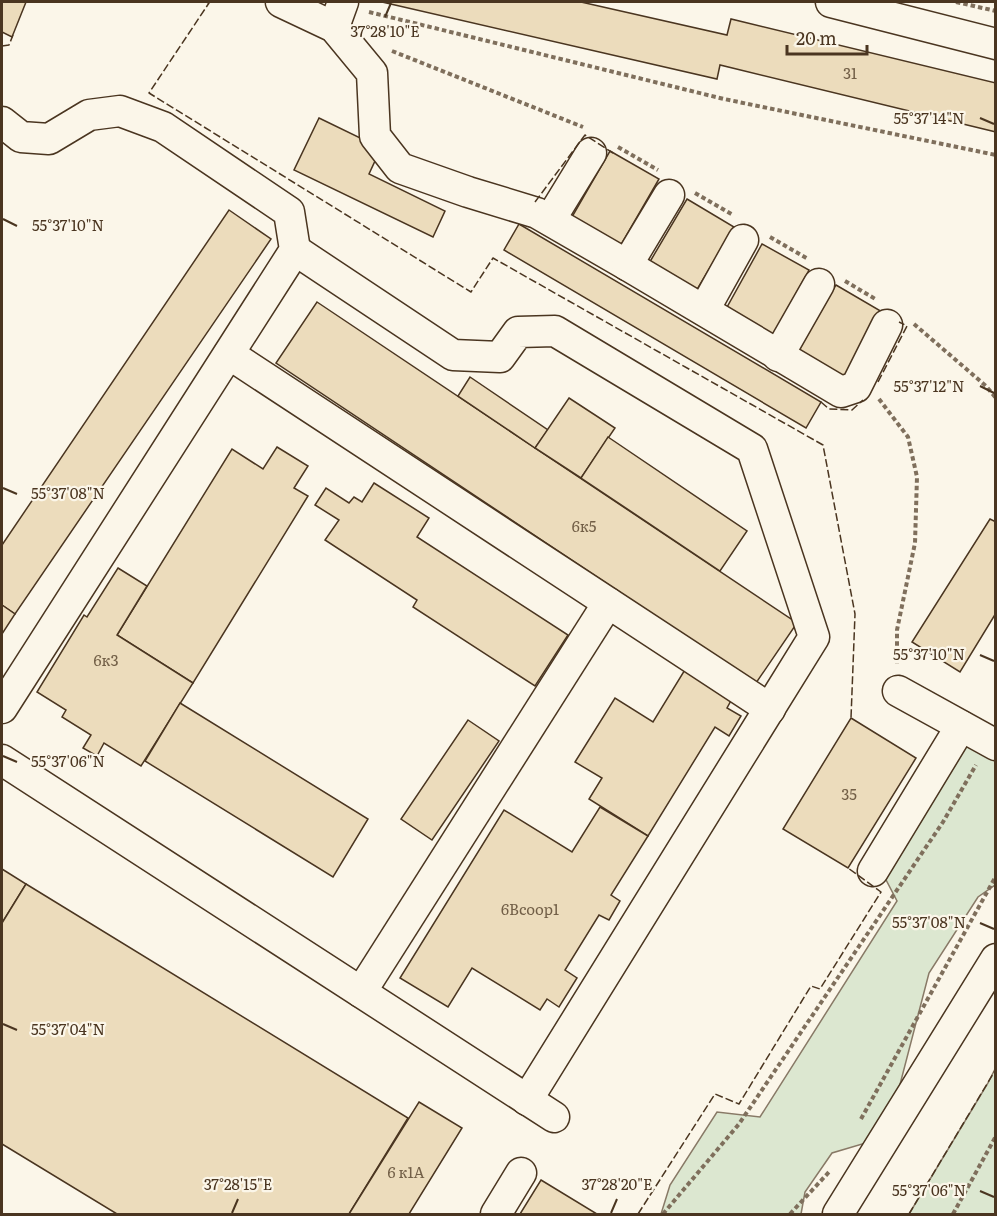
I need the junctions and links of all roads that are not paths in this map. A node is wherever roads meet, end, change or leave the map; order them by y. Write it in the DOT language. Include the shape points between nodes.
graph roads {
  1 [pos="281,2"];
  2 [pos="831,2"];
  3 [pos="340,10"];
  4 [pos="996,44"];
  5 [pos="2,122"];
  6 [pos="591,153"];
  7 [pos="669,195"];
  8 [pos="550,220"];
  9 [pos="743,240"];
  10 [pos="295,250"];
  11 [pos="627,265"];
  12 [pos="819,284"];
  13 [pos="704,310"];
  14 [pos="887,325"];
  15 [pos="229,354"];
  16 [pos="778,356"];
  17 [pos="608,603"];
  18 [pos="898,691"];
  19 [pos="2,708"];
  20 [pos="770,709"];
  21 [pos="961,726"];
  22 [pos="993,743"];
  23 [pos="2,760"];
  24 [pos="873,871"];
  25 [pos="996,959"];
  26 [pos="361,992"];
  27 [pos="527,1100"];
  28 [pos="554,1118"];
  29 [pos="521,1173"];
  30 [pos="496,1215"];
  31 [pos="838,1215"];
  1 -- 3 [label="street"];
  2 -- 4 [label="street"];
  3 -- 8 [label="street" via="372,73 375,136 400,168"];
  5 -- 10 [label="street" via="21,137 49,139 89,115 120,111 163,127 289,212"];
  6 -- 8 [label="street"];
  7 -- 11 [label="street"];
  8 -- 11 [label="street"];
  9 -- 13 [label="street"];
  10 -- 15 [label="street"];
  10 -- 20 [label="street" via="453,355 500,357 518,332 555,331 752,449 814,637"];
  11 -- 13 [label="street"];
  12 -- 16 [label="street"];
  13 -- 16 [label="street"];
  14 -- 16 [label="street" via="865,389 841,392"];
  15 -- 17 [label="street"];
  15 -- 19 [label="street"];
  17 -- 20 [label="street"];
  17 -- 26 [label="street"];
  18 -- 21 [label="street"];
  20 -- 27 [label="street"];
  21 -- 22 [label="street"];
  21 -- 24 [label="street"];
  23 -- 26 [label="street"];
  25 -- 31 [label="street"];
  26 -- 27 [label="street"];
  27 -- 28 [label="street"];
  29 -- 30 [label="street"];
}
